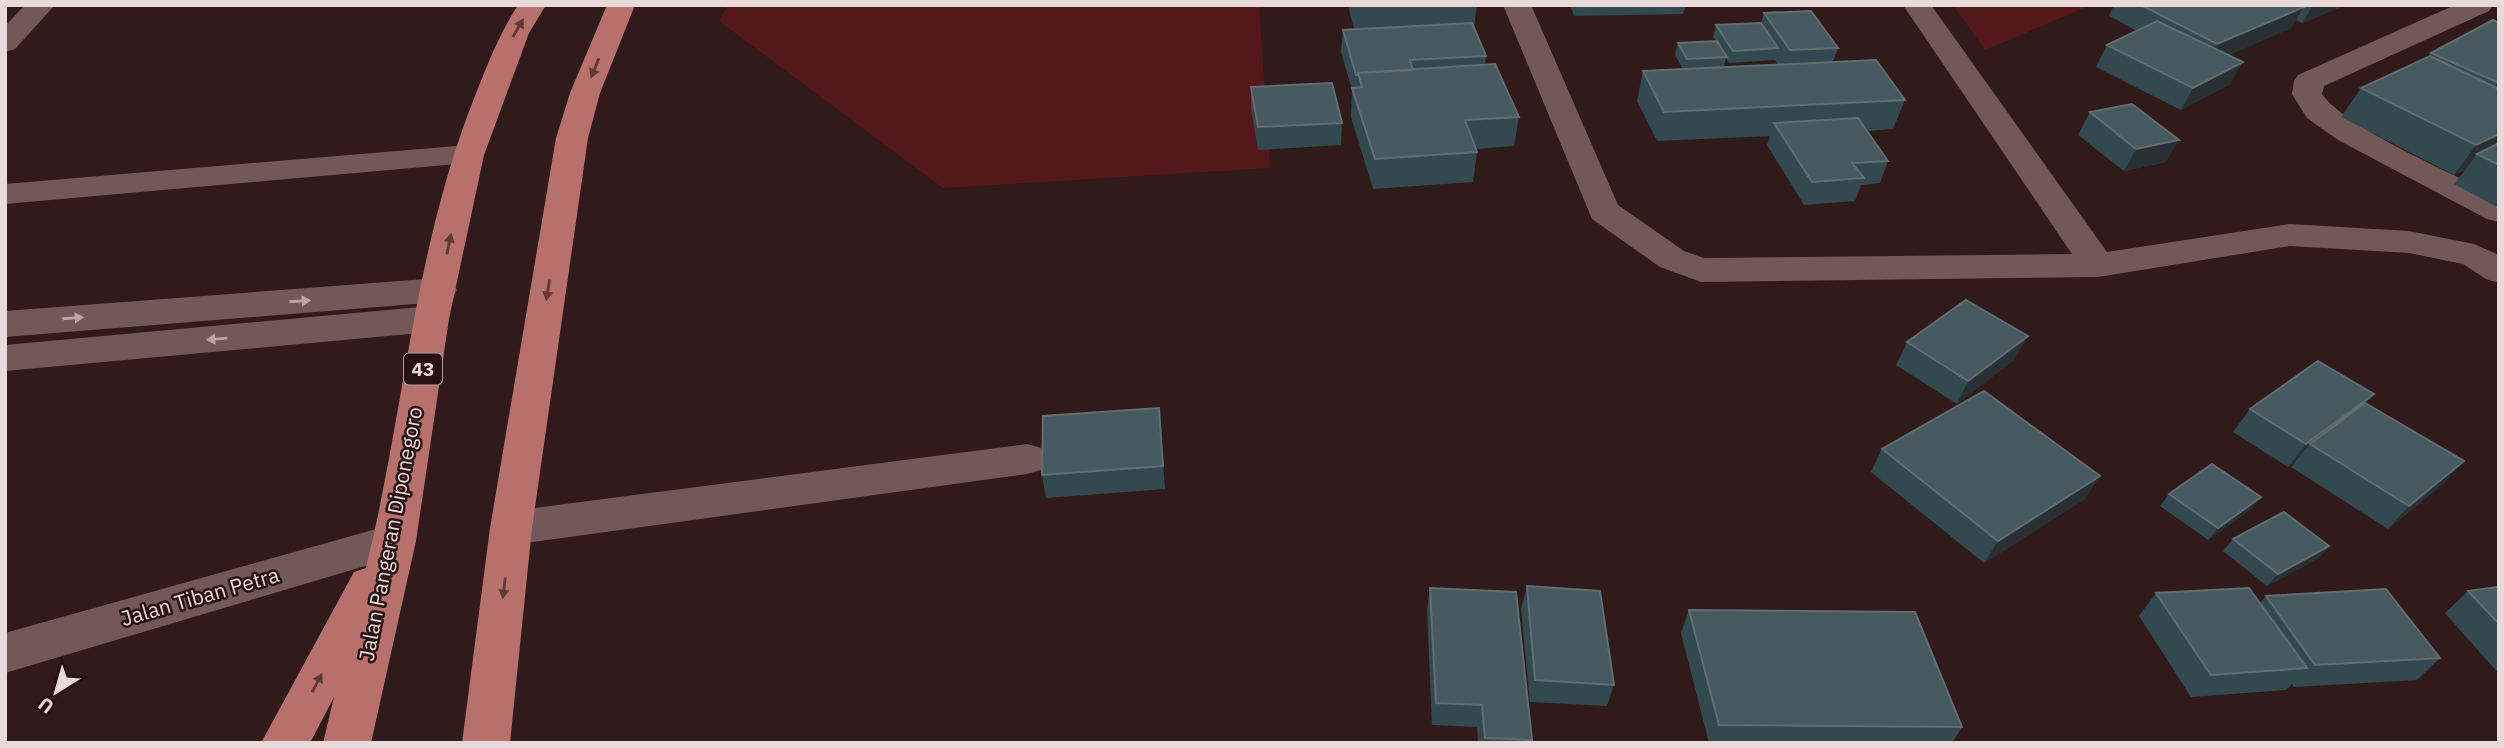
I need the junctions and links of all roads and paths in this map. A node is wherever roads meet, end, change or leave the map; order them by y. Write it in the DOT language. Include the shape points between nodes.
graph roads {
  1 [pos="41,5"];
  2 [pos="532,5"];
  3 [pos="621,5"];
  4 [pos="1517,5"];
  5 [pos="1917,5"];
  6 [pos="2479,5"];
  7 [pos="5,43"];
  8 [pos="468,155"];
  9 [pos="5,194"];
  10 [pos="2499,211"];
  11 [pos="2098,265"];
  12 [pos="2499,271"];
  13 [pos="435,305"];
  14 [pos="5,324"];
  15 [pos="5,358"];
  16 [pos="1027,459"];
  17 [pos="511,528"];
  18 [pos="394,541"];
  19 [pos="5,653"];
  20 [pos="285,743"];
  21 [pos="346,743"];
  22 [pos="486,743"];
  1 -- 7 [label="street"];
  8 -- 2 [label="highway, Jalan Pangeran Diponegoro / 43, one-way" via="514,33"];
  3 -- 17 [label="highway, one-way" via="572,138"];
  4 -- 11 [label="street" via="1604,211 1672,259 1701,270"];
  5 -- 11 [label="street"];
  6 -- 10 [label="street" via="2309,81 2307,94 2318,111 2348,133"];
  8 -- 9 [label="street"];
  13 -- 8 [label="highway, Jalan Pangeran Diponegoro / 43, one-way"];
  11 -- 12 [label="street" via="2290,235 2409,243 2474,255"];
  14 -- 13 [label="street, one-way"];
  13 -- 15 [label="street, one-way"];
  13 -- 18 [label="highway, Jalan Pangeran Diponegoro / 43"];
  16 -- 17 [label="street"];
  17 -- 22 [label="highway, one-way"];
  18 -- 19 [label="street, Jalan Tiban Petra"];
  20 -- 18 [label="highway, one-way"];
  18 -- 21 [label="highway, Jalan Pangeran Diponegoro / 43"];
}
